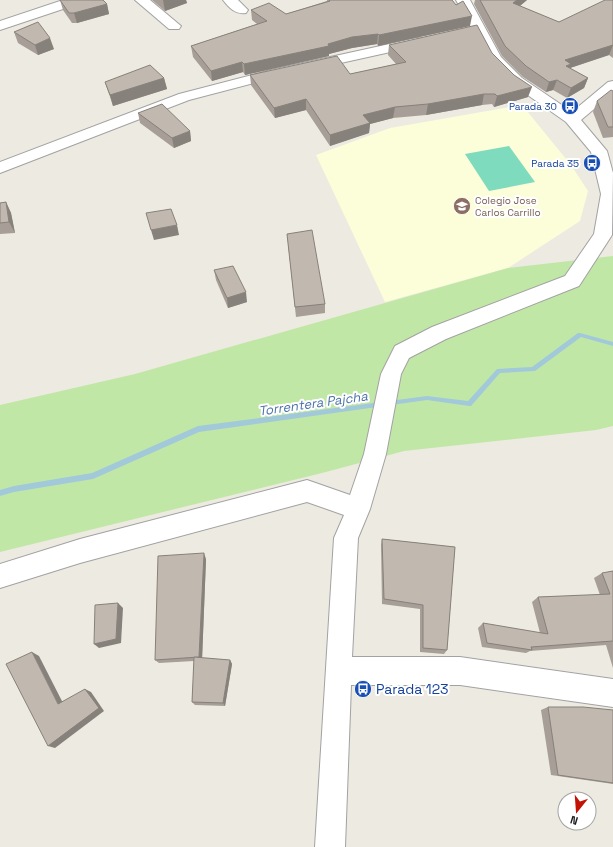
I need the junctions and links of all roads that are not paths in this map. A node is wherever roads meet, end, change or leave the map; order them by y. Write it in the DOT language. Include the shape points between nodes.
graph roads {
  1 [pos="76,0"];
  2 [pos="142,0"];
  3 [pos="230,0"];
  4 [pos="463,0"];
  5 [pos="241,10"];
  6 [pos="0,26"];
  7 [pos="174,26"];
  8 [pos="434,39"];
  9 [pos="613,85"];
  10 [pos="572,119"];
  11 [pos="0,168"];
  12 [pos="358,509"];
  13 [pos="0,576"];
  14 [pos="338,671"];
  15 [pos="613,693"];
  16 [pos="330,847"];
  1 -- 6 [label="street"];
  2 -- 7 [label="street"];
  3 -- 5 [label="street"];
  4 -- 10 [label="street" via="473,30 495,59 517,81"];
  8 -- 11 [label="street" via="271,74 191,95"];
  9 -- 10 [label="street"];
  10 -- 12 [label="street" via="599,151 610,194 603,235 572,281 439,333 402,352 391,374 375,454"];
  12 -- 13 [label="street" via="307,491 80,551"];
  12 -- 14 [label="street" via="346,538"];
  14 -- 15 [label="street" via="460,671"];
  14 -- 16 [label="street"];
}
